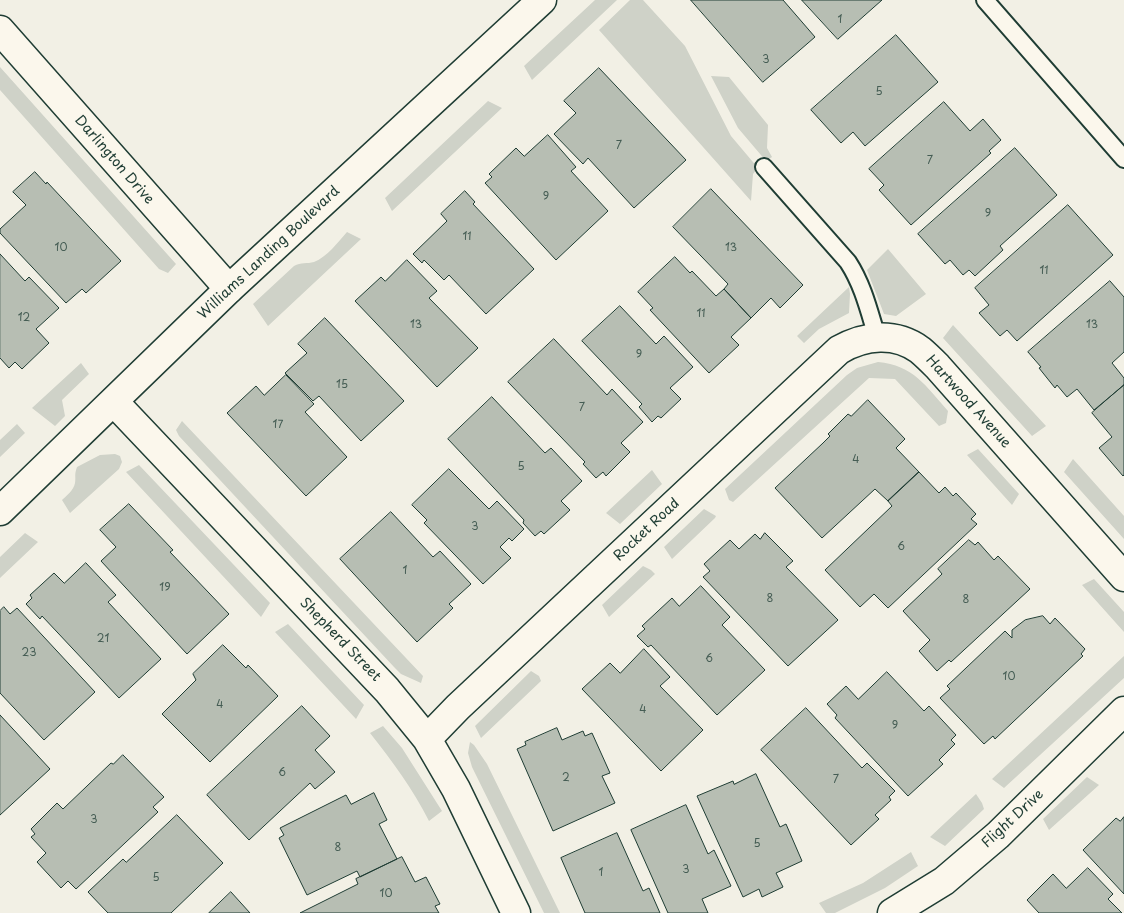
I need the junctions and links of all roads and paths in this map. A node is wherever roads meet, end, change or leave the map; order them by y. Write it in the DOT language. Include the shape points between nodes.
graph roads {
  1 [pos="542,0"];
  2 [pos="985,0"];
  3 [pos="0,30"];
  4 [pos="1124,159"];
  5 [pos="764,167"];
  6 [pos="229,289"];
  7 [pos="877,337"];
  8 [pos="114,402"];
  9 [pos="0,511"];
  10 [pos="1124,577"];
  11 [pos="1124,711"];
  12 [pos="427,739"];
  13 [pos="516,913"];
  14 [pos="892,913"];
  1 -- 6 [label="street, Williams Landing Boulevard"];
  2 -- 4 [label="lane"];
  3 -- 6 [label="street, Darlington Drive"];
  5 -- 7 [label="lane" via="856,274"];
  6 -- 8 [label="street, Williams Landing Boulevard"];
  7 -- 10 [label="street, Hartwood Avenue" via="906,343 920,350 937,366"];
  7 -- 12 [label="street, Rocket Road" via="839,350"];
  8 -- 9 [label="street, Williams Landing Boulevard"];
  8 -- 12 [label="street, Shepherd Street" via="387,690"];
  11 -- 14 [label="street, Flight Drive" via="998,835 944,881"];
  12 -- 13 [label="street, Shepherd Street" via="456,789"];
}
